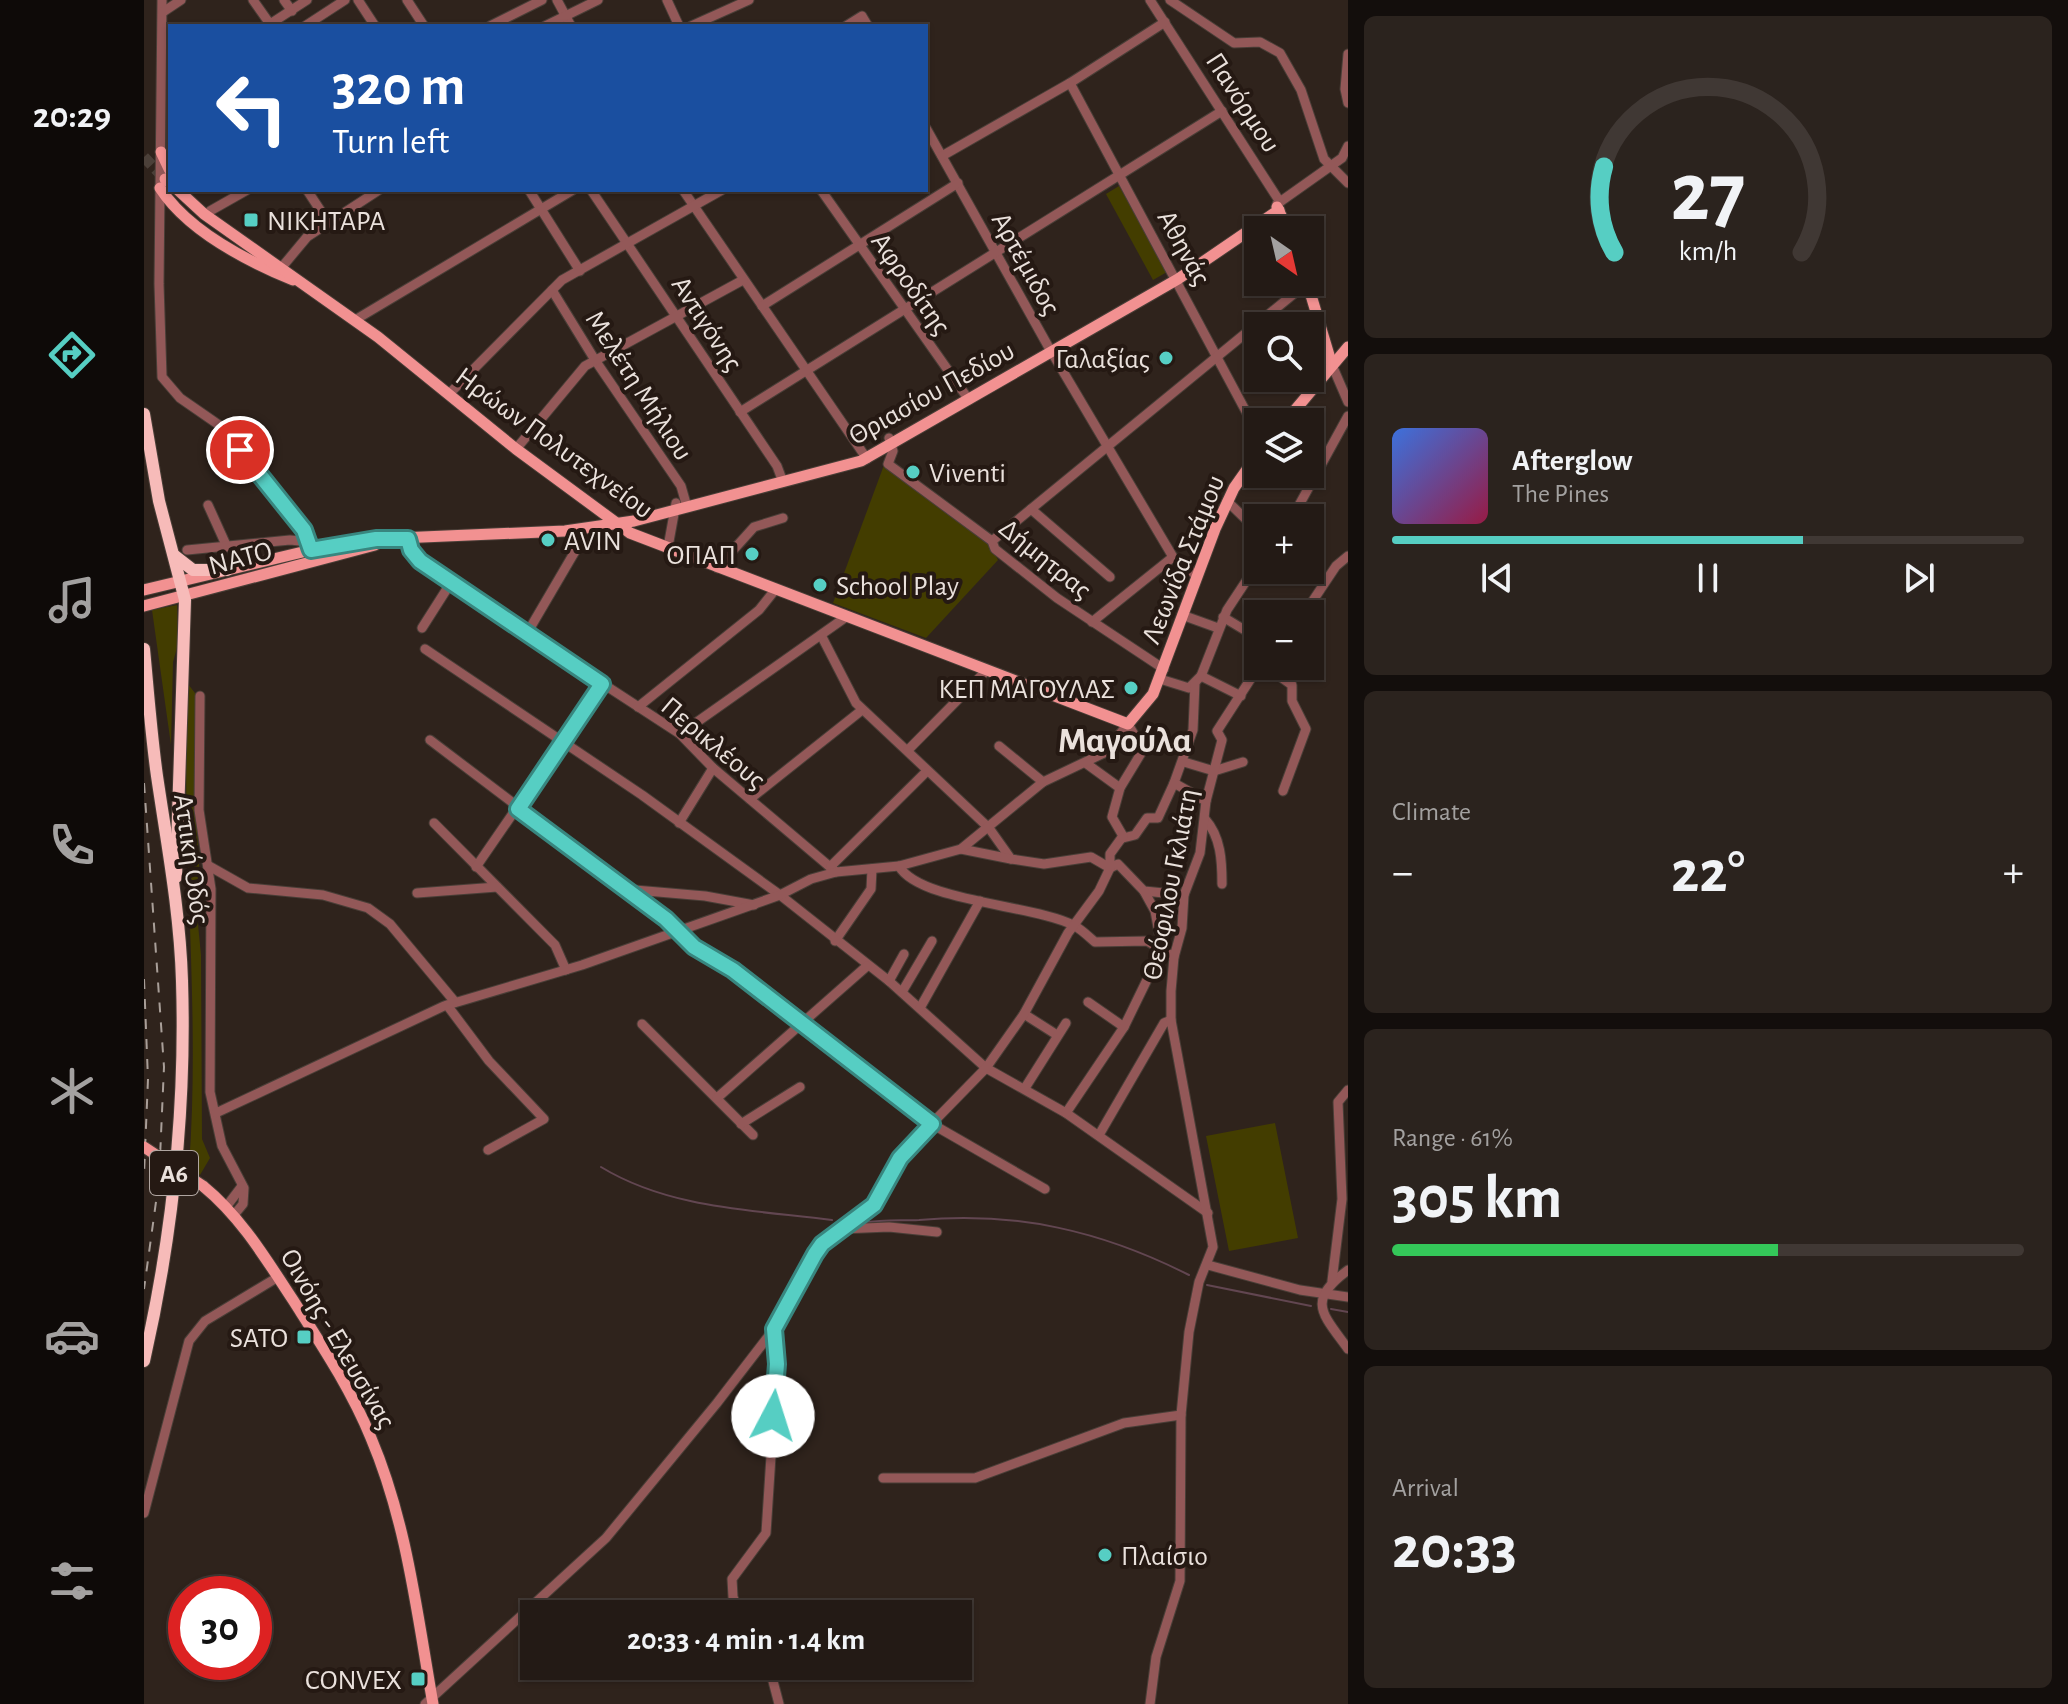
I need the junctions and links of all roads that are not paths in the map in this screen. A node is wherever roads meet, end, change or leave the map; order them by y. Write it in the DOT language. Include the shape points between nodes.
graph roads {
  1 [pos="162,0"];
  2 [pos="181,0"];
  3 [pos="253,0"];
  4 [pos="284,0"];
  5 [pos="307,0"];
  6 [pos="345,0"];
  7 [pos="358,0"];
  8 [pos="407,0"];
  9 [pos="542,0"];
  10 [pos="557,0"];
  11 [pos="598,0"];
  12 [pos="667,0"];
  13 [pos="749,0"];
  14 [pos="1150,0"];
  15 [pos="1170,0"];
  16 [pos="292,11"];
  17 [pos="163,12"];
  18 [pos="715,15"];
  19 [pos="566,16"];
  20 [pos="1165,22"];
  21 [pos="268,24"];
  22 [pos="271,24"];
  23 [pos="308,24"];
  24 [pos="374,24"];
  25 [pos="423,24"];
  26 [pos="494,24"];
  27 [pos="549,24"];
  28 [pos="570,24"];
  29 [pos="678,24"];
  30 [pos="695,24"];
  31 [pos="720,24"];
  32 [pos="849,24"];
  33 [pos="867,24"];
  34 [pos="1348,54"];
  35 [pos="1070,83"];
  36 [pos="1346,88"];
  37 [pos="168,90"];
  38 [pos="160,95"];
  39 [pos="1348,103"];
  40 [pos="1222,111"];
  41 [pos="928,132"];
  42 [pos="1348,146"];
  43 [pos="161,152"];
  44 [pos="942,156"];
  45 [pos="1330,167"];
  46 [pos="167,176"];
  47 [pos="1120,178"];
  48 [pos="958,183"];
  49 [pos="1348,183"];
  50 [pos="172,192"];
  51 [pos="180,192"];
  52 [pos="188,192"];
  53 [pos="243,192"];
  54 [pos="308,192"];
  55 [pos="376,192"];
  56 [pos="530,192"];
  57 [pos="570,192"];
  58 [pos="592,192"];
  59 [pos="684,192"];
  60 [pos="718,192"];
  61 [pos="822,192"];
  62 [pos="176,206"];
  63 [pos="694,206"];
  64 [pos="1279,206"];
  65 [pos="159,208"];
  66 [pos="541,209"];
  67 [pos="210,211"];
  68 [pos="1283,216"];
  69 [pos="328,222"];
  70 [pos="629,244"];
  71 [pos="858,245"];
  72 [pos="997,251"];
  73 [pos="282,267"];
  74 [pos="580,271"];
  75 [pos="1176,276"];
  76 [pos="743,280"];
  77 [pos="306,285"];
  78 [pos="552,290"];
  79 [pos="1291,296"];
  80 [pos="1311,296"];
  81 [pos="762,306"];
  82 [pos="903,309"];
  83 [pos="677,317"];
  84 [pos="355,320"];
  85 [pos="1348,347"];
  86 [pos="1050,349"];
  87 [pos="1219,356"];
  88 [pos="595,360"];
  89 [pos="1332,365"];
  90 [pos="805,372"];
  91 [pos="449,394"];
  92 [pos="967,397"];
  93 [pos="1348,402"];
  94 [pos="1245,408"];
  95 [pos="1297,408"];
  96 [pos="740,412"];
  97 [pos="144,414"];
  98 [pos="1348,416"];
  99 [pos="890,441"];
  100 [pos="1109,446"];
  101 [pos="516,449"];
  102 [pos="865,456"];
  103 [pos="1244,475"];
  104 [pos="782,479"];
  105 [pos="1227,501"];
  106 [pos="1300,504"];
  107 [pos="208,505"];
  108 [pos="681,506"];
  109 [pos="1031,509"];
  110 [pos="1244,517"];
  111 [pos="783,518"];
  112 [pos="617,524"];
  113 [pos="580,529"];
  114 [pos="408,539"];
  115 [pos="386,540"];
  116 [pos="992,541"];
  117 [pos="311,546"];
  118 [pos="227,547"];
  119 [pos="668,547"];
  120 [pos="187,550"];
  121 [pos="173,554"];
  122 [pos="1348,556"];
  123 [pos="1173,557"];
  124 [pos="717,568"];
  125 [pos="227,570"];
  126 [pos="1197,576"];
  127 [pos="1110,577"];
  128 [pos="181,582"];
  129 [pos="450,584"];
  130 [pos="1244,584"];
  131 [pos="144,590"];
  132 [pos="775,590"];
  133 [pos="185,596"];
  134 [pos="1313,600"];
  135 [pos="144,606"];
  136 [pos="1182,615"];
  137 [pos="846,617"];
  138 [pos="1223,617"];
  139 [pos="1092,622"];
  140 [pos="422,628"];
  141 [pos="1218,628"];
  142 [pos="1244,630"];
  143 [pos="526,635"];
  144 [pos="821,635"];
  145 [pos="144,649"];
  146 [pos="425,649"];
  147 [pos="987,670"];
  148 [pos="1162,674"];
  149 [pos="1198,680"];
  150 [pos="1252,680"];
  151 [pos="1284,680"];
  152 [pos="602,684"];
  153 [pos="200,696"];
  154 [pos="1241,696"];
  155 [pos="638,707"];
  156 [pos="862,710"];
  157 [pos="1128,724"];
  158 [pos="680,734"];
  159 [pos="430,740"];
  160 [pos="560,742"];
  161 [pos="999,746"];
  162 [pos="908,750"];
  163 [pos="1184,762"];
  164 [pos="1243,762"];
  165 [pos="1087,764"];
  166 [pos="713,768"];
  167 [pos="927,771"];
  168 [pos="1214,771"];
  169 [pos="1043,782"];
  170 [pos="1174,783"];
  171 [pos="1120,788"];
  172 [pos="1283,791"];
  173 [pos="750,799"];
  174 [pos="1206,801"];
  175 [pos="518,809"];
  176 [pos="1205,819"];
  177 [pos="434,823"];
  178 [pos="679,823"];
  179 [pos="989,828"];
  180 [pos="1123,838"];
  181 [pos="961,849"];
  182 [pos="1011,859"];
  183 [pos="209,866"];
  184 [pos="899,866"];
  185 [pos="476,867"];
  186 [pos="1110,868"];
  187 [pos="833,869"];
  188 [pos="872,869"];
  189 [pos="1222,884"];
  190 [pos="174,885"];
  191 [pos="497,887"];
  192 [pos="623,889"];
  193 [pos="1144,891"];
  194 [pos="417,893"];
  195 [pos="780,895"];
  196 [pos="1184,895"];
  197 [pos="980,901"];
  198 [pos="754,905"];
  199 [pos="1075,925"];
  200 [pos="676,930"];
  201 [pos="835,941"];
  202 [pos="932,941"];
  203 [pos="1162,949"];
  204 [pos="904,954"];
  205 [pos="1174,957"];
  206 [pos="867,966"];
  207 [pos="566,970"];
  208 [pos="889,981"];
  209 [pos="902,992"];
  210 [pos="1088,1002"];
  211 [pos="451,1004"];
  212 [pos="920,1008"];
  213 [pos="1024,1014"];
  214 [pos="1171,1020"];
  215 [pos="1066,1023"];
  216 [pos="642,1024"];
  217 [pos="804,1024"];
  218 [pos="1124,1027"];
  219 [pos="1057,1035"];
  220 [pos="986,1068"];
  221 [pos="800,1087"];
  222 [pos="1025,1088"];
  223 [pos="1348,1090"];
  224 [pos="717,1098"];
  225 [pos="216,1113"];
  226 [pos="1066,1113"];
  227 [pos="741,1124"];
  228 [pos="932,1124"];
  229 [pos="753,1135"];
  230 [pos="1099,1135"];
  231 [pos="144,1147"];
  232 [pos="488,1150"];
  233 [pos="1045,1189"];
  234 [pos="230,1211"];
  235 [pos="1208,1213"];
  236 [pos="841,1229"];
  237 [pos="937,1232"];
  238 [pos="1208,1265"];
  239 [pos="1348,1270"];
  240 [pos="278,1277"];
  241 [pos="1332,1281"];
  242 [pos="1322,1293"];
  243 [pos="1348,1297"];
  244 [pos="774,1329"];
  245 [pos="1348,1349"];
  246 [pos="144,1361"];
  247 [pos="1181,1415"];
  248 [pos="883,1478"];
  249 [pos="144,1513"];
  250 [pos="734,1600"];
  251 [pos="773,1680"];
  252 [pos="430,1702"];
  253 [pos="779,1704"];
  254 [pos="1150,1704"];
  1 -- 17 [label="street"];
  2 -- 17 [label="street"];
  3 -- 21 [label="street"];
  4 -- 16 [label="street"];
  5 -- 16 [label="street"];
  6 -- 23 [label="street"];
  7 -- 24 [label="street"];
  8 -- 25 [label="street"];
  9 -- 26 [label="street"];
  10 -- 19 [label="street"];
  11 -- 19 [label="street"];
  12 -- 29 [label="street"];
  13 -- 18 [label="street"];
  14 -- 20 [label="street, Πανόρμου"];
  15 -- 45 [label="street" via="1234,43 1260,42 1280,53 1301,90"];
  16 -- 22 [label="street"];
  17 -- 38 [label="street"];
  18 -- 30 [label="street"];
  18 -- 31 [label="street"];
  19 -- 27 [label="street"];
  19 -- 28 [label="street"];
  20 -- 35 [label="street"];
  20 -- 40 [label="street, Πανόρμου"];
  32 -- 33 [label="street" via="862,16"];
  34 -- 36 [label="street"];
  35 -- 44 [label="street"];
  35 -- 47 [label="street, Αθηνάς"];
  36 -- 39 [label="street"];
  37 -- 38 [label="street"];
  38 -- 43 [label="street"];
  40 -- 47 [label="street"];
  40 -- 64 [label="street, Πανόρμου"];
  41 -- 44 [label="street, Αρτέμιδος"];
  42 -- 45 [label="street"];
  43 -- 46 [label="main road"];
  43 -- 46 [label="street"];
  44 -- 48 [label="street, Αρτέμιδος"];
  45 -- 49 [label="street"];
  45 -- 64 [label="street"];
  46 -- 65 [label="street"];
  47 -- 72 [label="street"];
  47 -- 75 [label="street, Αθηνάς"];
  48 -- 71 [label="street"];
  48 -- 72 [label="street, Αρτέμιδος"];
  50 -- 62 [label="main road"];
  51 -- 73 [label="main road, Ηρώων Πολυτεχνείου"];
  52 -- 67 [label="main road"];
  53 -- 67 [label="street"];
  54 -- 69 [label="street"];
  55 -- 69 [label="street"];
  56 -- 66 [label="street, Μελέτη Μήλιου"];
  57 -- 66 [label="street"];
  58 -- 70 [label="street, Αντιγόνης"];
  59 -- 63 [label="street"];
  60 -- 63 [label="street"];
  61 -- 71 [label="street, Αφροδίτης"];
  62 -- 65 [label="main road"];
  62 -- 77 [label="main road" via="247,259"];
  63 -- 70 [label="street"];
  63 -- 76 [label="street"];
  64 -- 68 [label="main road, Πανόρμου"];
  64 -- 75 [label="main road, Θριασίου Πεδίου"];
  65 -- 117 [label="street" via="162,377 172,391 219,425 285,505"];
  66 -- 74 [label="street, Μελέτη Μήλιου"];
  66 -- 84 [label="street"];
  67 -- 73 [label="main road" via="272,251"];
  69 -- 73 [label="street"];
  70 -- 74 [label="street"];
  70 -- 83 [label="street, Αντιγόνης"];
  71 -- 81 [label="street"];
  71 -- 82 [label="street, Αφροδίτης"];
  72 -- 82 [label="street"];
  72 -- 86 [label="street, Αρτέμιδος"];
  73 -- 77 [label="main road, Ηρώων Πολυτεχνείου"];
  74 -- 78 [label="street"];
  75 -- 86 [label="main road, Θριασίου Πεδίου"];
  75 -- 87 [label="street, Αθηνάς"];
  76 -- 81 [label="street"];
  76 -- 83 [label="street"];
  77 -- 84 [label="main road, Ηρώων Πολυτεχνείου"];
  78 -- 88 [label="street, Μελέτη Μήλιου"];
  78 -- 91 [label="street"];
  79 -- 87 [label="street"];
  80 -- 89 [label="main road"];
  81 -- 90 [label="street"];
  82 -- 90 [label="street"];
  82 -- 92 [label="street, Αφροδίτης"];
  83 -- 88 [label="street"];
  83 -- 96 [label="street, Αντιγόνης"];
  84 -- 91 [label="main road, Ηρώων Πολυτεχνείου"];
  85 -- 89 [label="main road"];
  86 -- 92 [label="main road, Θριασίου Πεδίου"];
  86 -- 100 [label="street, Αρτέμιδος"];
  87 -- 94 [label="street, Αθηνάς"];
  87 -- 100 [label="street"];
  88 -- 101 [label="street" via="543,412"];
  88 -- 108 [label="street, Μελέτη Μήλιου" via="681,486"];
  89 -- 93 [label="street"];
  89 -- 95 [label="main road"];
  90 -- 96 [label="street"];
  90 -- 102 [label="street"];
  91 -- 101 [label="main road, Ηρώων Πολυτεχνείου"];
  92 -- 99 [label="main road, Θριασίου Πεδίου"];
  96 -- 104 [label="street, Αντιγόνης"];
  97 -- 121 [label="highway"];
  98 -- 106 [label="street"];
  99 -- 102 [label="main road, Θριασίου Πεδίου"];
  99 -- 116 [label="street, Δήμητρας" via="888,464"];
  100 -- 109 [label="street"];
  100 -- 123 [label="street, Αρτέμιδος"];
  101 -- 112 [label="main road, Ηρώων Πολυτεχνείου"];
  102 -- 104 [label="main road, Θριασίου Πεδίου"];
  103 -- 105 [label="main road, Λεωνίδα Στάμου"];
  104 -- 108 [label="main road, Θριασίου Πεδίου"];
  105 -- 110 [label="street"];
  105 -- 126 [label="main road, Λεωνίδα Στάμου"];
  107 -- 118 [label="street"];
  108 -- 112 [label="main road, Θριασίου Πεδίου" via="630,515"];
  108 -- 119 [label="street"];
  109 -- 116 [label="street"];
  109 -- 127 [label="street"];
  111 -- 124 [label="street" via="754,527"];
  112 -- 113 [label="main road, Θριασίου Πεδίου"];
  112 -- 119 [label="main road, Ηρώων Πολυτεχνείου"];
  113 -- 114 [label="main road, Θριασίου Πεδίου"];
  113 -- 143 [label="street" via="577,548"];
  114 -- 115 [label="main road, Θριασίου Πεδίου"];
  114 -- 129 [label="street, Περικλέους" via="414,555"];
  115 -- 117 [label="main road, ΝΑΤΟ"];
  115 -- 133 [label="main road, ΝΑΤΟ"];
  116 -- 139 [label="street, Δήμητρας" via="995,549"];
  117 -- 118 [label="street" via="290,540"];
  117 -- 125 [label="main road, ΝΑΤΟ"];
  118 -- 120 [label="street"];
  119 -- 124 [label="main road, Ηρώων Πολυτεχνείου"];
  121 -- 125 [label="highway" via="193,570"];
  121 -- 128 [label="highway"];
  122 -- 134 [label="street"];
  123 -- 126 [label="street, Αρτέμιδος"];
  123 -- 139 [label="street"];
  124 -- 132 [label="main road, Ηρώων Πολυτεχνείου"];
  125 -- 128 [label="main road, ΝΑΤΟ"];
  126 -- 136 [label="main road, Λεωνίδα Στάμου"];
  128 -- 131 [label="main road, ΝΑΤΟ"];
  128 -- 133 [label="highway"];
  129 -- 140 [label="street"];
  129 -- 143 [label="street, Περικλέους"];
  130 -- 138 [label="street"];
  132 -- 137 [label="main road, Ηρώων Πολυτεχνείου"];
  132 -- 155 [label="street" via="759,610"];
  133 -- 135 [label="main road, ΝΑΤΟ"];
  133 -- 190 [label="highway" via="179,864"];
  136 -- 141 [label="street"];
  136 -- 148 [label="main road, Λεωνίδα Στάμου"];
  137 -- 144 [label="street"];
  137 -- 147 [label="main road, Ηρώων Πολυτεχνείου"];
  138 -- 141 [label="street"];
  138 -- 142 [label="street"];
  139 -- 148 [label="street, Δήμητρας"];
  141 -- 149 [label="street"];
  143 -- 152 [label="street, Περικλέους"];
  144 -- 156 [label="street"];
  144 -- 158 [label="street"];
  145 -- 190 [label="highway, Αττική Οδός / Α6"];
  146 -- 160 [label="street"];
  147 -- 157 [label="main road, Ηρώων Πολυτεχνείου"];
  147 -- 162 [label="street"];
  148 -- 149 [label="street" via="1189,688"];
  148 -- 157 [label="main road, Λεωνίδα Στάμου"];
  149 -- 154 [label="street"];
  149 -- 163 [label="street"];
  150 -- 154 [label="street, Θεόφιλου Γκλιάτη"];
  151 -- 172 [label="street" via="1292,685 1292,701 1306,729"];
  152 -- 155 [label="street, Περικλέους"];
  152 -- 160 [label="street"];
  153 -- 183 [label="street" via="199,810"];
  154 -- 168 [label="street, Θεόφιλου Γκλιάτη" via="1217,731 1222,740"];
  155 -- 158 [label="street, Περικλέους"];
  156 -- 162 [label="street"];
  156 -- 173 [label="street"];
  157 -- 165 [label="street"];
  157 -- 171 [label="street" via="1143,752"];
  158 -- 166 [label="street, Περικλέους"];
  159 -- 175 [label="street"];
  160 -- 175 [label="street"];
  160 -- 178 [label="street"];
  161 -- 169 [label="street"];
  162 -- 167 [label="street"];
  163 -- 168 [label="street"];
  163 -- 170 [label="street"];
  164 -- 168 [label="street"];
  165 -- 169 [label="street"];
  165 -- 171 [label="street"];
  166 -- 173 [label="street, Περικλέους"];
  166 -- 178 [label="street"];
  167 -- 179 [label="street"];
  167 -- 187 [label="street"];
  168 -- 174 [label="street, Θεόφιλου Γκλιάτη"];
  169 -- 179 [label="street"];
  170 -- 174 [label="street"];
  170 -- 180 [label="street" via="1158,818 1147,818 1135,835"];
  171 -- 180 [label="street" via="1112,817"];
  173 -- 187 [label="street, Περικλέους"];
  174 -- 176 [label="street, Θεόφιλου Γκλιάτη"];
  175 -- 185 [label="street"];
  175 -- 192 [label="street"];
  176 -- 189 [label="street" via="1222,856"];
  176 -- 196 [label="street, Θεόφιλου Γκλιάτη" via="1200,853"];
  177 -- 185 [label="street"];
  178 -- 195 [label="street"];
  179 -- 181 [label="street"];
  179 -- 182 [label="street"];
  180 -- 186 [label="street" via="1110,854"];
  181 -- 182 [label="street"];
  181 -- 184 [label="street"];
  182 -- 186 [label="street" via="1044,864 1091,857"];
  183 -- 211 [label="street" via="248,888 323,895 368,908 390,924"];
  183 -- 225 [label="street" via="208,1060"];
  184 -- 188 [label="street"];
  184 -- 197 [label="street" via="907,878"];
  185 -- 191 [label="street"];
  186 -- 193 [label="street" via="1118,864"];
  186 -- 199 [label="street"];
  187 -- 188 [label="street"];
  187 -- 195 [label="street"];
  188 -- 201 [label="street" via="871,889"];
  190 -- 246 [label="highway, Αττική Οδός / Α6" via="182,983 179,1108 163,1268"];
  191 -- 194 [label="street"];
  191 -- 207 [label="street" via="555,945"];
  192 -- 198 [label="street"];
  192 -- 200 [label="street"];
  193 -- 196 [label="street"];
  193 -- 203 [label="street" via="1155,911"];
  195 -- 198 [label="street"];
  195 -- 201 [label="street"];
  196 -- 205 [label="street, Θεόφιλου Γκλιάτη"];
  197 -- 199 [label="street"];
  197 -- 212 [label="street"];
  198 -- 200 [label="street"];
  199 -- 203 [label="street" via="1095,942 1147,941"];
  199 -- 213 [label="street"];
  200 -- 207 [label="street"];
  200 -- 217 [label="street"];
  201 -- 206 [label="street"];
  202 -- 209 [label="street"];
  203 -- 205 [label="street"];
  203 -- 218 [label="street"];
  204 -- 208 [label="street"];
  205 -- 214 [label="street, Θεόφιλου Γκλιάτη"];
  206 -- 208 [label="street"];
  206 -- 217 [label="street"];
  207 -- 211 [label="street"];
  208 -- 209 [label="street"];
  209 -- 212 [label="street"];
  210 -- 218 [label="street"];
  211 -- 225 [label="street"];
  211 -- 232 [label="street" via="489,1061 544,1119"];
  212 -- 220 [label="street"];
  213 -- 219 [label="street"];
  213 -- 220 [label="street"];
  214 -- 230 [label="street" via="1164,1023"];
  214 -- 235 [label="street, Θεόφιλου Γκλιάτη"];
  215 -- 219 [label="street"];
  216 -- 224 [label="street"];
  217 -- 224 [label="street"];
  217 -- 228 [label="street"];
  218 -- 226 [label="street"];
  219 -- 222 [label="street"];
  220 -- 222 [label="street"];
  220 -- 228 [label="street"];
  221 -- 227 [label="street"];
  222 -- 226 [label="street"];
  223 -- 241 [label="street" via="1338,1102 1343,1186"];
  224 -- 227 [label="street"];
  225 -- 234 [label="street" via="222,1146 242,1183"];
  226 -- 230 [label="street"];
  227 -- 229 [label="street"];
  228 -- 233 [label="street"];
  228 -- 236 [label="street" via="900,1158 874,1205"];
  230 -- 235 [label="street"];
  231 -- 234 [label="main road, Οινόης - Ελευσίνας, bridge"];
  234 -- 240 [label="main road, Οινόης - Ελευσίνας"];
  235 -- 238 [label="street, Θεόφιλου Γκλιάτη" via="1213,1247"];
  236 -- 237 [label="street"];
  236 -- 244 [label="street" via="815,1254"];
  238 -- 242 [label="street"];
  238 -- 247 [label="street, Θεόφιλου Γκλιάτη" via="1193,1305"];
  239 -- 241 [label="street"];
  240 -- 249 [label="street" via="216,1313 189,1341"];
  240 -- 252 [label="main road, Οινόης - Ελευσίνας" via="372,1439 405,1544"];
  241 -- 242 [label="street"];
  242 -- 243 [label="street"];
  242 -- 245 [label="street" via="1323,1314"];
  244 -- 250 [label="street" via="777,1364 766,1533 732,1579"];
  244 -- 252 [label="street" via="613,1530"];
  247 -- 248 [label="street" via="1113,1427 975,1478"];
  247 -- 254 [label="street, Θεόφιλου Γκλιάτη" via="1180,1581 1156,1657"];
  251 -- 253 [label="street"];
}
